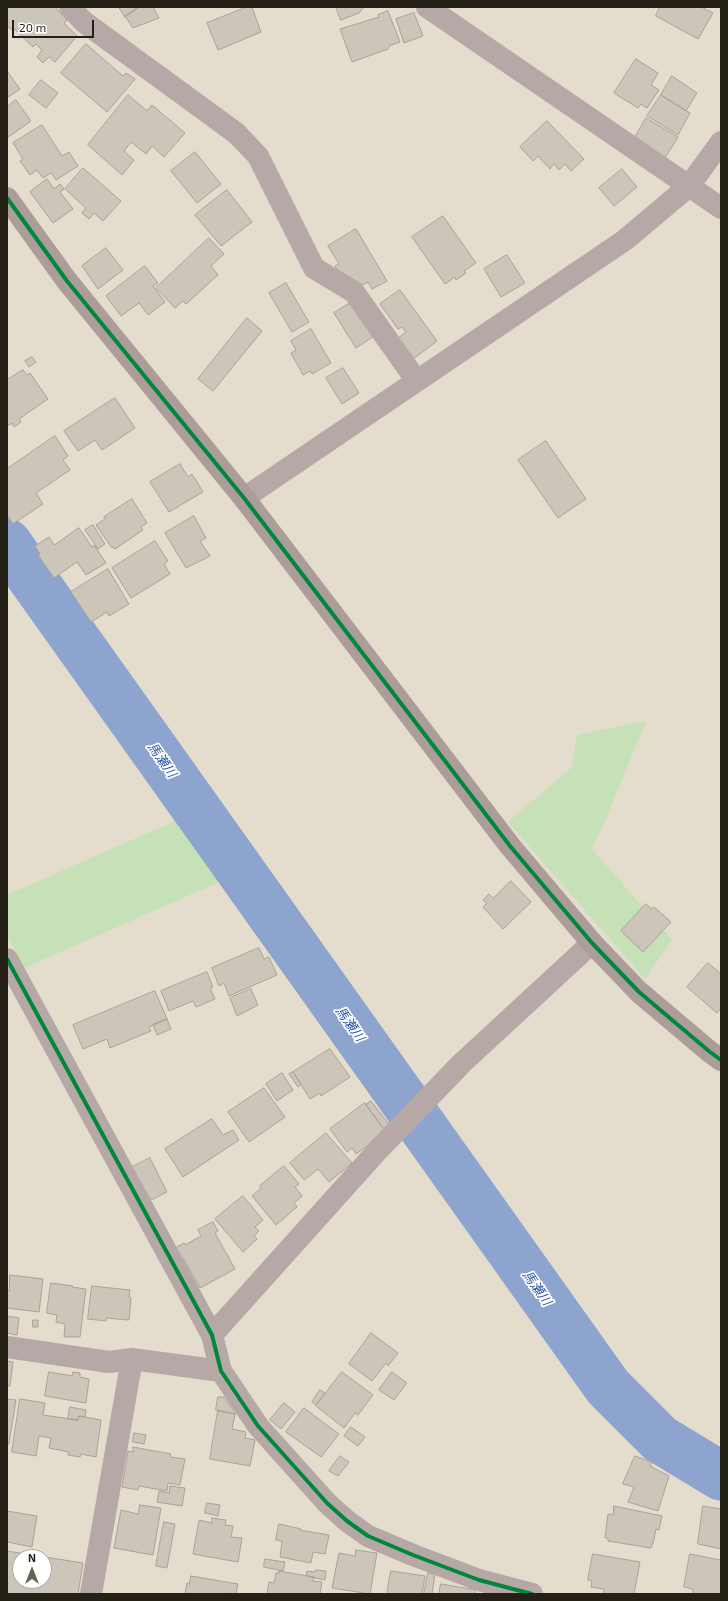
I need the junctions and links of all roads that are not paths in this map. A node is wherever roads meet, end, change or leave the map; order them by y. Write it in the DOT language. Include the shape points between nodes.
graph roads {
  1 [pos="70,7"];
  2 [pos="427,7"];
  3 [pos="721,142"];
  4 [pos="689,186"];
  5 [pos="7,198"];
  6 [pos="721,208"];
  7 [pos="416,380"];
  8 [pos="244,498"];
  9 [pos="592,943"];
  10 [pos="7,959"];
  11 [pos="721,1060"];
  12 [pos="212,1335"];
  13 [pos="7,1347"];
  14 [pos="132,1359"];
  15 [pos="220,1371"];
  16 [pos="91,1594"];
  17 [pos="532,1594"];
  1 -- 7 [label="street" via="84,22 236,133 258,156 314,268 354,292"];
  2 -- 4 [label="street"];
  3 -- 4 [label="street"];
  4 -- 6 [label="street"];
  4 -- 7 [label="street" via="625,240"];
  5 -- 8 [label="street" via="67,281"];
  7 -- 8 [label="street"];
  8 -- 9 [label="street" via="510,846"];
  9 -- 11 [label="street" via="639,992"];
  9 -- 12 [label="street" via="462,1064 379,1149"];
  10 -- 12 [label="street"];
  12 -- 15 [label="street"];
  13 -- 14 [label="street" via="109,1362"];
  14 -- 15 [label="street"];
  14 -- 16 [label="street"];
  15 -- 17 [label="street" via="258,1426 327,1503 368,1536 479,1580"];
}
